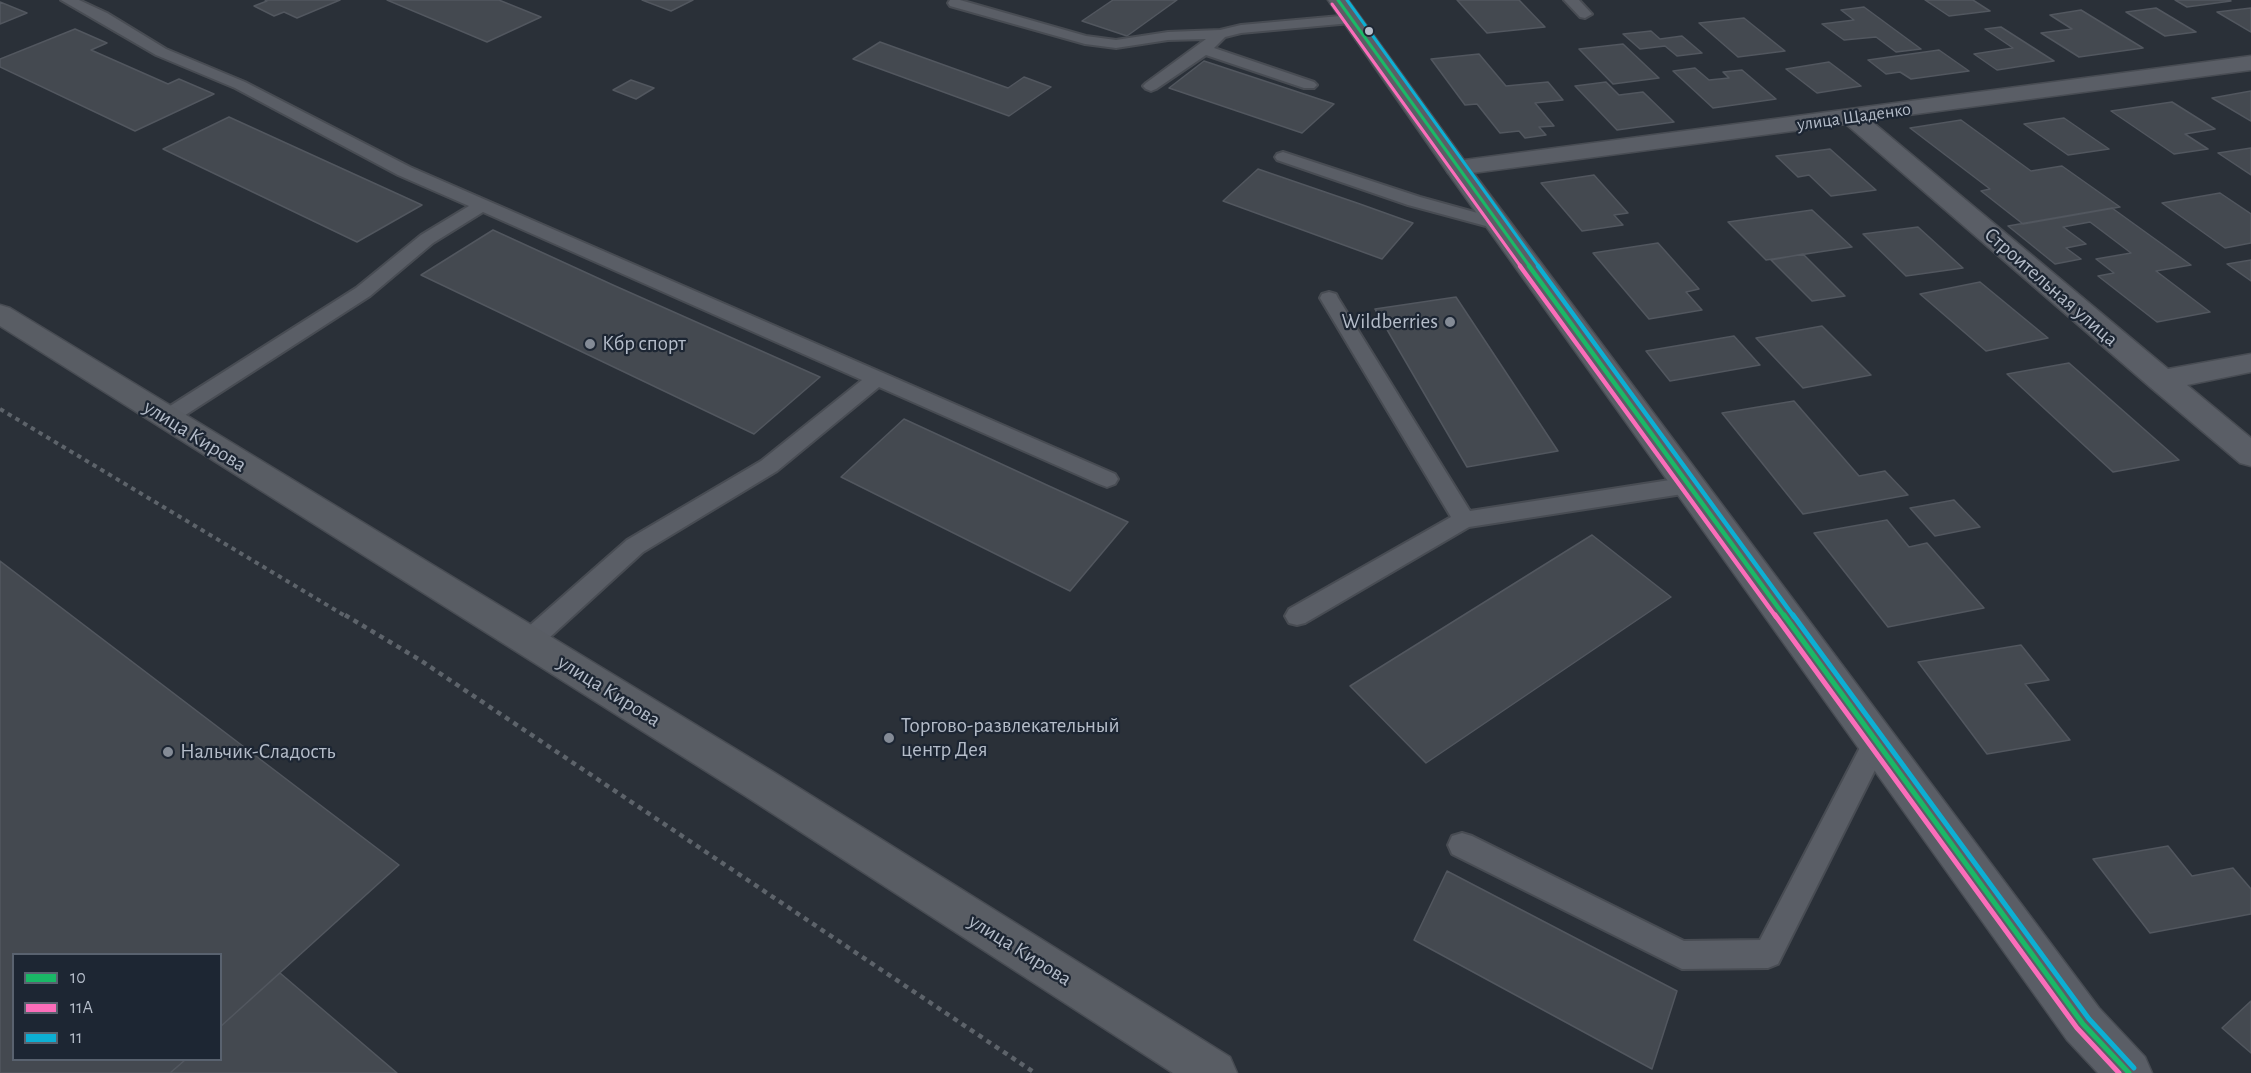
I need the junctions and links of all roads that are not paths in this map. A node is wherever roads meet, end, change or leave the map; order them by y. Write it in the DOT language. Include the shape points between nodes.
graph roads {
  1 [pos="68,0"];
  2 [pos="1571,0"];
  3 [pos="955,3"];
  4 [pos="1344,9"];
  5 [pos="1585,14"];
  6 [pos="1220,34"];
  7 [pos="1204,49"];
  8 [pos="2251,63"];
  9 [pos="1309,85"];
  10 [pos="1151,86"];
  11 [pos="1853,118"];
  12 [pos="1283,157"];
  13 [pos="1456,168"];
  14 [pos="481,206"];
  15 [pos="1497,224"];
  16 [pos="1329,298"];
  17 [pos="0,314"];
  18 [pos="2251,363"];
  19 [pos="877,378"];
  20 [pos="2160,380"];
  21 [pos="166,418"];
  22 [pos="2251,455"];
  23 [pos="1107,479"];
  24 [pos="1689,485"];
  25 [pos="1464,520"];
  26 [pos="1297,616"];
  27 [pos="529,641"];
  28 [pos="1876,742"];
  29 [pos="1462,845"];
  30 [pos="2084,1024"];
  31 [pos="1215,1073"];
  32 [pos="2097,1073"];
  33 [pos="2129,1073"];
  1 -- 14 [label="lane" via="161,52 240,86"];
  2 -- 5 [label="lane"];
  3 -- 6 [label="lane" via="1085,40 1116,44"];
  4 -- 6 [label="lane"];
  4 -- 13 [label="street"];
  6 -- 7 [label="lane"];
  7 -- 9 [label="lane"];
  7 -- 10 [label="lane"];
  8 -- 11 [label="street, улица Щаденко"];
  11 -- 13 [label="street, улица Щаденко"];
  11 -- 20 [label="street, Строительная улица"];
  12 -- 15 [label="lane"];
  13 -- 15 [label="street"];
  14 -- 19 [label="lane"];
  14 -- 21 [label="lane" via="427,239 363,292"];
  15 -- 24 [label="street"];
  16 -- 25 [label="lane"];
  17 -- 21 [label="main road, улица Кирова"];
  18 -- 20 [label="street"];
  19 -- 23 [label="lane"];
  19 -- 27 [label="lane" via="769,466 635,546"];
  20 -- 22 [label="street, Строительная улица"];
  21 -- 27 [label="main road, улица Кирова"];
  24 -- 25 [label="lane"];
  24 -- 28 [label="street"];
  25 -- 26 [label="lane"];
  27 -- 31 [label="main road, улица Кирова"];
  28 -- 29 [label="lane" via="1768,954 1682,955"];
  28 -- 30 [label="street"];
  30 -- 32 [label="street"];
  30 -- 33 [label="street"];
}
